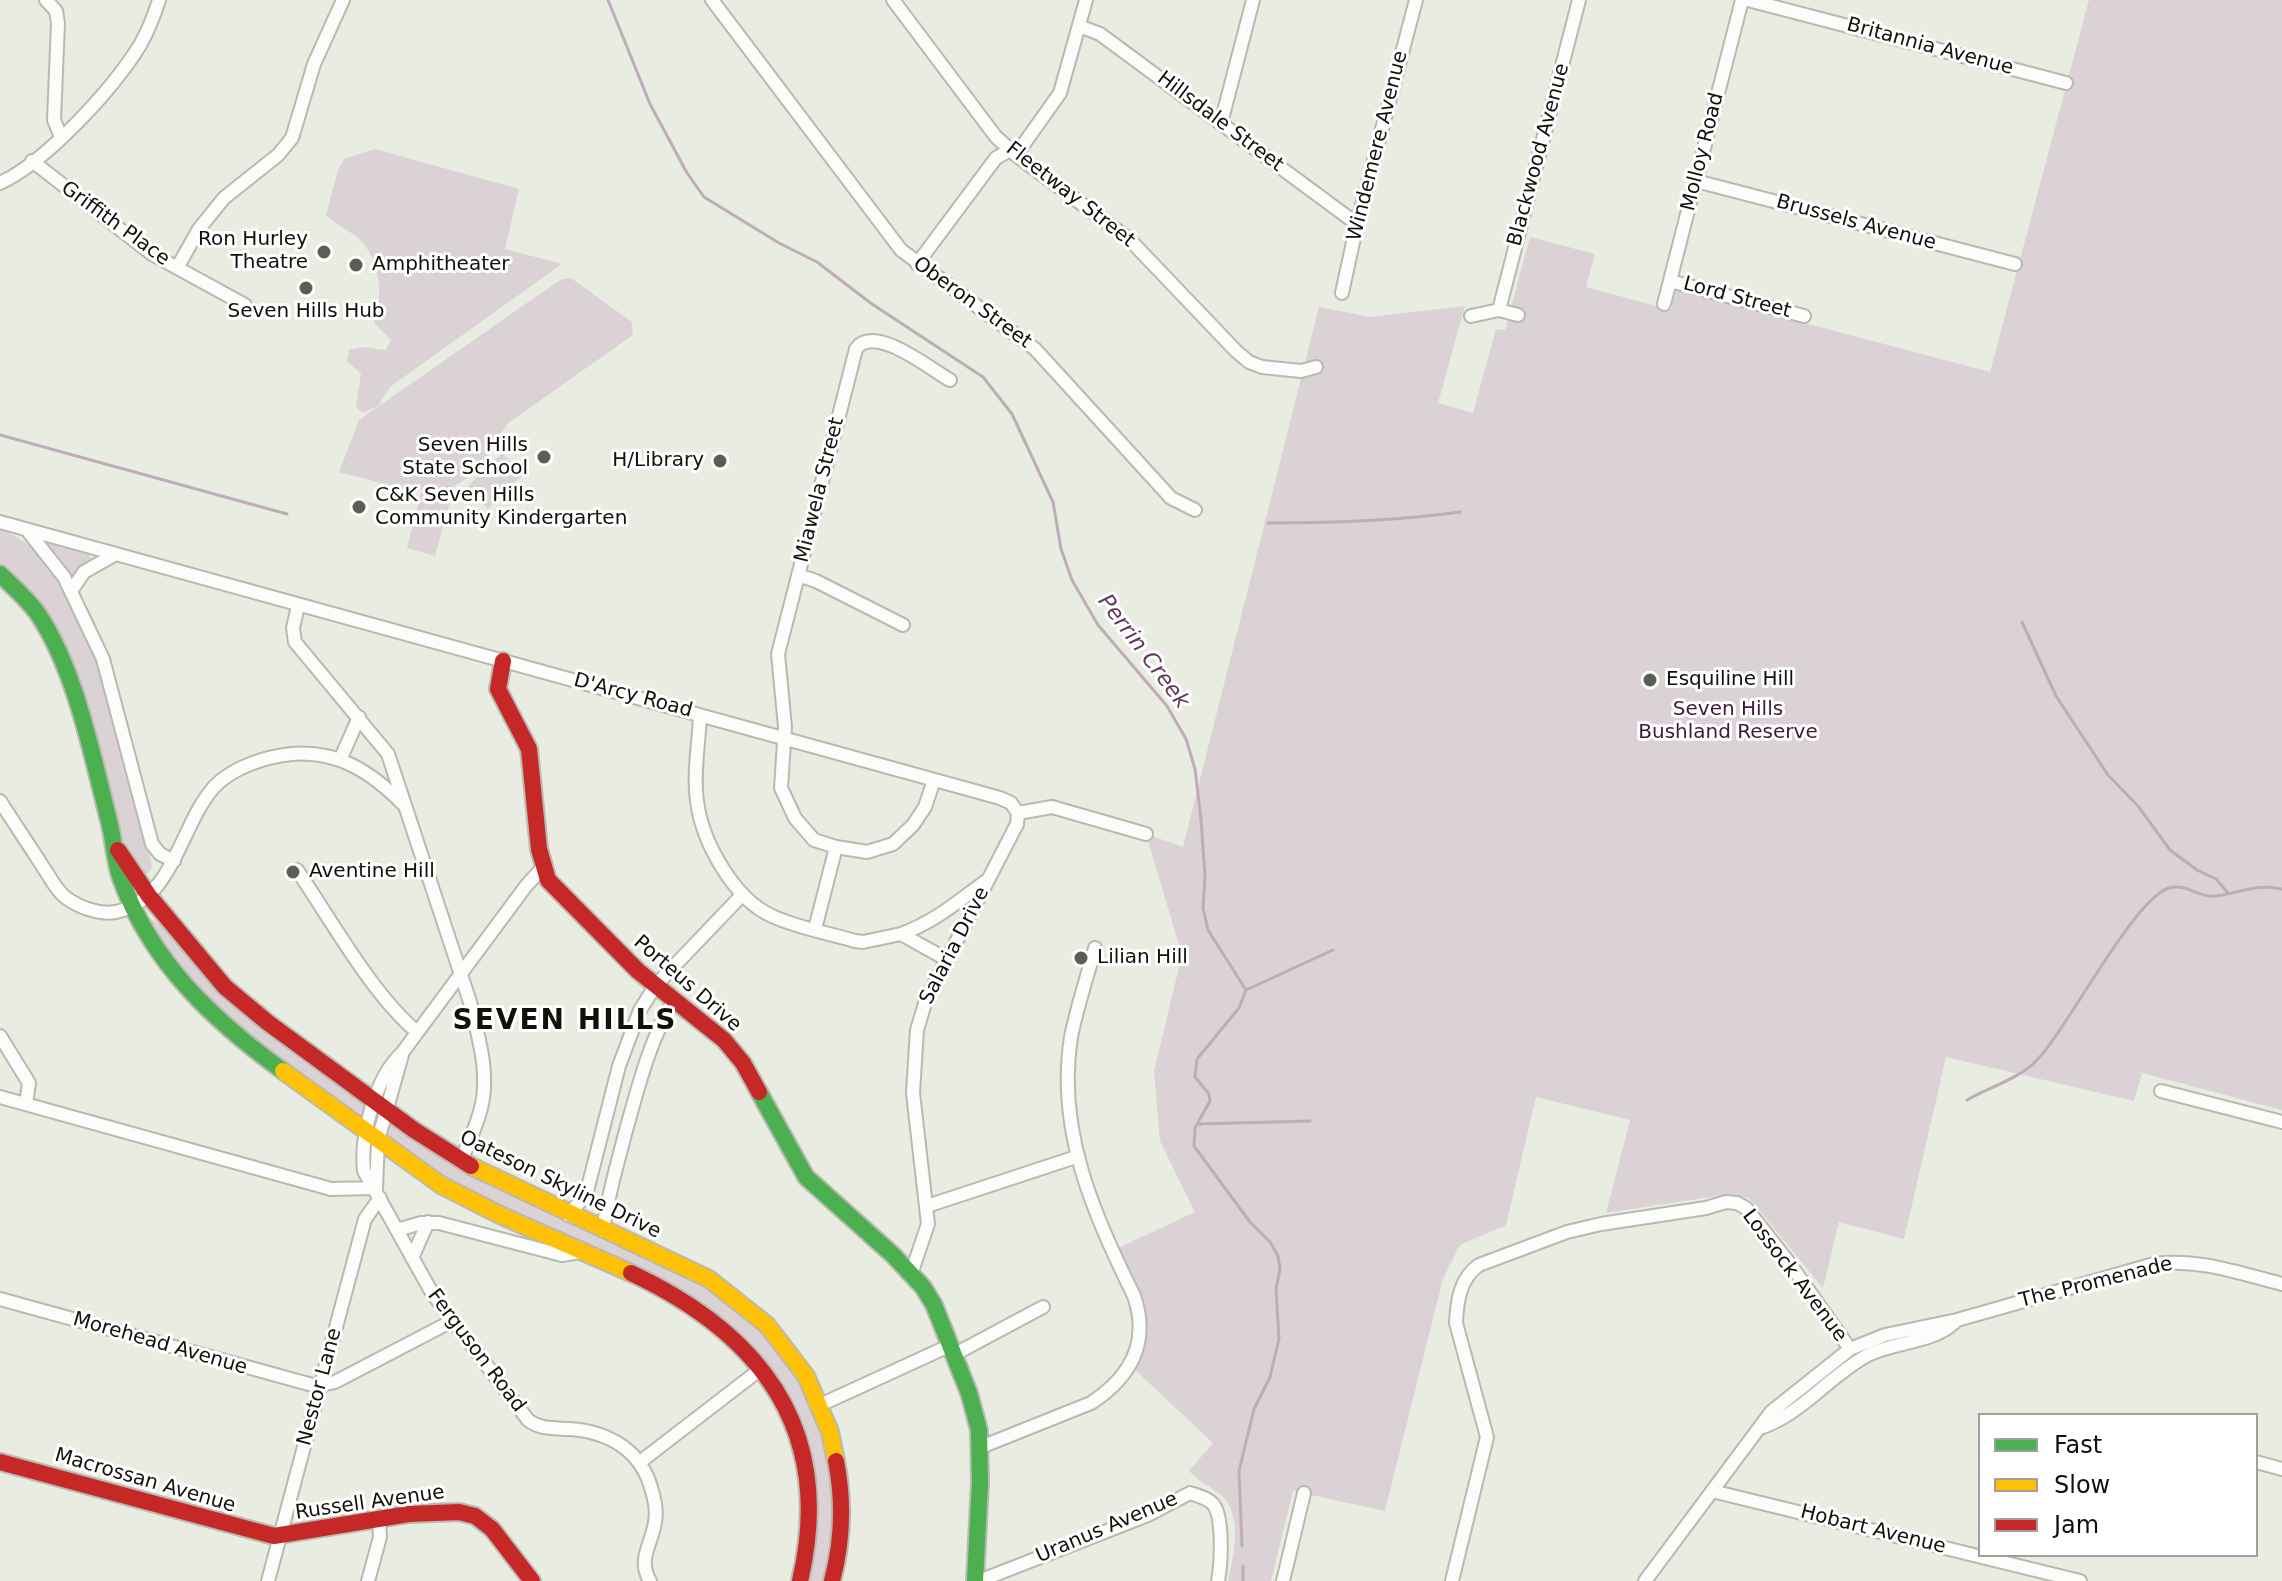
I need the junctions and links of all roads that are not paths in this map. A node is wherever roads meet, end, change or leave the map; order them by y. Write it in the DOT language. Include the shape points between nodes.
graph roads {
  1 [pos="46,0"];
  2 [pos="159,0"];
  3 [pos="343,0"];
  4 [pos="712,0"];
  5 [pos="893,0"];
  6 [pos="1086,0"];
  7 [pos="1253,0"];
  8 [pos="1416,0"];
  9 [pos="1579,0"];
  10 [pos="1745,0"];
  11 [pos="1079,26"];
  12 [pos="2066,83"];
  13 [pos="1221,123"];
  14 [pos="61,137"];
  15 [pos="1013,152"];
  16 [pos="32,161"];
  17 [pos="1696,181"];
  18 [pos="0,183"];
  19 [pos="1357,224"];
  20 [pos="917,264"];
  21 [pos="2015,264"];
  22 [pos="177,268"];
  23 [pos="1670,281"];
  24 [pos="1342,293"];
  25 [pos="1664,304"];
  26 [pos="245,305"];
  27 [pos="1499,310"];
  28 [pos="1518,315"];
  29 [pos="1471,316"];
  30 [pos="1804,316"];
  31 [pos="1316,367"];
  32 [pos="950,380"];
  33 [pos="1195,510"];
  34 [pos="0,522"];
  35 [pos="27,530"];
  36 [pos="114,555"];
  37 [pos="0,574"];
  38 [pos="798,575"];
  39 [pos="71,591"];
  40 [pos="298,606"];
  41 [pos="903,625"];
  42 [pos="503,661"];
  43 [pos="700,715"];
  44 [pos="359,717"];
  45 [pos="785,738"];
  46 [pos="340,760"];
  47 [pos="934,780"];
  48 [pos="0,801"];
  49 [pos="405,806"];
  50 [pos="1018,813"];
  51 [pos="1146,834"];
  52 [pos="114,845"];
  53 [pos="836,847"];
  54 [pos="174,861"];
  55 [pos="543,867"];
  56 [pos="297,870"];
  57 [pos="990,878"];
  58 [pos="742,895"];
  59 [pos="149,896"];
  60 [pos="133,906"];
  61 [pos="815,929"];
  62 [pos="901,934"];
  63 [pos="1095,948"];
  64 [pos="946,959"];
  65 [pos="459,974"];
  66 [pos="656,985"];
  67 [pos="674,1000"];
  68 [pos="417,1032"];
  69 [pos="0,1036"];
  70 [pos="2161,1091"];
  71 [pos="0,1097"];
  72 [pos="26,1104"];
  73 [pos="380,1105"];
  74 [pos="2282,1122"];
  75 [pos="373,1136"];
  76 [pos="1076,1157"];
  77 [pos="461,1161"];
  78 [pos="378,1193"];
  79 [pos="927,1206"];
  80 [pos="568,1215"];
  81 [pos="428,1222"];
  82 [pos="397,1230"];
  83 [pos="603,1231"];
  84 [pos="580,1252"];
  85 [pos="412,1258"];
  86 [pos="911,1274"];
  87 [pos="2282,1284"];
  88 [pos="0,1299"];
  89 [pos="1043,1307"];
  90 [pos="1957,1320"];
  91 [pos="452,1321"];
  92 [pos="953,1349"];
  93 [pos="1850,1349"];
  94 [pos="762,1368"];
  95 [pos="321,1386"];
  96 [pos="820,1405"];
  97 [pos="1758,1429"];
  98 [pos="981,1447"];
  99 [pos="0,1462"];
  100 [pos="640,1462"];
  101 [pos="2258,1463"];
  102 [pos="2282,1469"];
  103 [pos="1712,1491"];
  104 [pos="1304,1493"];
  105 [pos="379,1521"];
  106 [pos="280,1536"];
  107 [pos="1978,1556"];
  108 [pos="1982,1557"];
  109 [pos="268,1581"];
  110 [pos="368,1581"];
  111 [pos="532,1581"];
  112 [pos="650,1581"];
  113 [pos="800,1581"];
  114 [pos="832,1581"];
  115 [pos="977,1581"];
  116 [pos="1218,1581"];
  117 [pos="1283,1581"];
  118 [pos="1452,1581"];
  119 [pos="1645,1581"];
  120 [pos="2080,1581"];
  1 -- 14 [label="street" via="58,23 54,120"];
  2 -- 14 [label="street" via="131,58"];
  3 -- 22 [label="street" via="314,64 292,138 224,198"];
  4 -- 20 [label="street, Oberon Street" via="892,239"];
  5 -- 15 [label="street, Fleetway Street" via="987,126"];
  6 -- 11 [label="street"];
  7 -- 13 [label="street"];
  8 -- 19 [label="street, Windemere Avenue"];
  9 -- 27 [label="street, Blackwood Avenue"];
  10 -- 12 [label="street, Britannia Avenue"];
  10 -- 17 [label="street, Molloy Road"];
  11 -- 13 [label="street, Hillsdale Street" via="1100,34"];
  11 -- 15 [label="street" via="1060,93"];
  13 -- 19 [label="street, Hillsdale Street"];
  14 -- 16 [label="street"];
  15 -- 20 [label="street" via="996,158"];
  15 -- 31 [label="street, Fleetway Street" via="1130,240 1249,362 1301,371"];
  16 -- 18 [label="street"];
  16 -- 22 [label="street, Griffith Place"];
  17 -- 21 [label="street, Brussels Avenue"];
  17 -- 23 [label="street, Molloy Road"];
  19 -- 24 [label="street, Windemere Avenue"];
  20 -- 33 [label="street, Oberon Street" via="1035,349 1171,498"];
  22 -- 26 [label="street, Griffith Place"];
  23 -- 25 [label="street, Molloy Road"];
  23 -- 30 [label="street, Lord Street"];
  27 -- 28 [label="street"];
  27 -- 29 [label="street"];
  32 -- 38 [label="street, Miawela Street" via="887,343 860,343"];
  34 -- 35 [label="street, D'Arcy Road"];
  35 -- 36 [label="street, D'Arcy Road"];
  35 -- 39 [label="street"];
  36 -- 39 [label="street" via="84,572"];
  36 -- 40 [label="street, D'Arcy Road"];
  37 -- 52 [label="main road, Oateson Skyline Drive" via="38,613 54,643 82,720"];
  38 -- 41 [label="street"];
  38 -- 45 [label="street, Miawela Street" via="778,654"];
  39 -- 54 [label="street" via="103,659 152,844"];
  40 -- 42 [label="street, D'Arcy Road"];
  40 -- 44 [label="street" via="295,642"];
  42 -- 43 [label="street, D'Arcy Road"];
  42 -- 55 [label="main road, Porteus Drive" via="498,689 529,749"];
  43 -- 45 [label="street, D'Arcy Road"];
  43 -- 58 [label="street" via="699,812 718,863"];
  44 -- 46 [label="street"];
  44 -- 49 [label="street" via="388,754"];
  45 -- 47 [label="street, D'Arcy Road"];
  45 -- 53 [label="street, Miawela Street" via="781,788 795,818 814,840"];
  46 -- 49 [label="street" via="379,780"];
  46 -- 54 [label="street" via="308,753 270,756 224,778 189,826"];
  47 -- 50 [label="street, D'Arcy Road" via="1000,798"];
  47 -- 53 [label="street" via="925,807 893,844 867,852"];
  48 -- 60 [label="street" via="66,897 99,913"];
  49 -- 65 [label="street"];
  50 -- 51 [label="street" via="1052,807"];
  50 -- 57 [label="street, Salaria Drive"];
  52 -- 59 [label="main road, Oateson Skyline Drive"];
  52 -- 60 [label="main road, Oateson Skyline Drive"];
  53 -- 61 [label="street"];
  54 -- 59 [label="street"];
  55 -- 65 [label="street"];
  55 -- 66 [label="main road, Porteus Drive" via="557,891"];
  56 -- 68 [label="street" via="371,979"];
  57 -- 62 [label="street" via="944,914"];
  57 -- 64 [label="street, Salaria Drive"];
  58 -- 61 [label="street" via="774,917"];
  58 -- 66 [label="street"];
  59 -- 60 [label="street"];
  59 -- 73 [label="main road, Oateson Skyline Drive" via="225,987"];
  60 -- 75 [label="main road, Oateson Skyline Drive" via="168,965 206,1009"];
  61 -- 62 [label="street" via="863,942"];
  62 -- 64 [label="street"];
  63 -- 76 [label="street" via="1070,1048 1068,1103"];
  64 -- 79 [label="street, Salaria Drive" via="917,1030 913,1093"];
  65 -- 68 [label="street"];
  65 -- 77 [label="street" via="480,1044 484,1089"];
  66 -- 67 [label="main road, Porteus Drive"];
  66 -- 80 [label="street" via="640,1010 619,1066 585,1199"];
  67 -- 83 [label="street" via="643,1071"];
  67 -- 86 [label="main road, Porteus Drive" via="724,1040 743,1063 806,1177"];
  68 -- 73 [label="street" via="387,1071"];
  69 -- 72 [label="street" via="27,1080"];
  70 -- 74 [label="street"];
  71 -- 72 [label="street"];
  72 -- 78 [label="street" via="331,1189"];
  73 -- 75 [label="street"];
  73 -- 77 [label="main road, Oateson Skyline Drive"];
  75 -- 78 [label="street"];
  75 -- 84 [label="main road, Oateson Skyline Drive" via="452,1191"];
  76 -- 79 [label="street"];
  76 -- 98 [label="street" via="1140,1315 1136,1354 1119,1381 1091,1403"];
  77 -- 80 [label="main road, Oateson Skyline Drive"];
  78 -- 82 [label="street, Ferguson Road"];
  78 -- 95 [label="street, Nestor Lane" via="365,1219"];
  79 -- 86 [label="street, Salaria Drive" via="928,1224"];
  80 -- 83 [label="main road, Oateson Skyline Drive"];
  81 -- 82 [label="street, Oateson Skyline Drive"];
  81 -- 84 [label="street, Oateson Skyline Drive" via="562,1255"];
  81 -- 85 [label="street"];
  82 -- 85 [label="street, Ferguson Road"];
  83 -- 96 [label="main road, Oateson Skyline Drive" via="709,1279 744,1305 797,1361"];
  84 -- 94 [label="main road, Oateson Skyline Drive" via="693,1307 735,1338"];
  85 -- 91 [label="street, Ferguson Road"];
  86 -- 92 [label="main road, Porteus Drive" via="934,1305"];
  87 -- 90 [label="street, The Promenade" via="2200,1263 2174,1262"];
  88 -- 95 [label="street, Morehead Avenue"];
  89 -- 92 [label="street"];
  90 -- 93 [label="street, The Promenade" via="1885,1335"];
  90 -- 97 [label="street, The Promenade" via="1944,1332 1865,1357 1776,1423"];
  91 -- 95 [label="street"];
  91 -- 100 [label="street, Ferguson Road" via="532,1424 600,1434"];
  92 -- 96 [label="street"];
  92 -- 98 [label="main road, Porteus Drive"];
  93 -- 97 [label="street, The Promenade" via="1785,1400"];
  93 -- 118 [label="street, Lossock Avenue" via="1790,1264 1737,1203 1590,1226 1479,1265 1460,1295 1456,1323 1487,1437"];
  94 -- 100 [label="street"];
  94 -- 113 [label="main road, Oateson Skyline Drive" via="786,1407 807,1466 810,1517"];
  95 -- 106 [label="street, Nestor Lane"];
  96 -- 114 [label="main road, Oateson Skyline Drive" via="837,1466 843,1518"];
  97 -- 103 [label="street, The Promenade"];
  98 -- 115 [label="main road, Porteus Drive"];
  99 -- 106 [label="main road, Macrossan Avenue"];
  100 -- 112 [label="street" via="656,1513 644,1560"];
  101 -- 102 [label="street"];
  103 -- 107 [label="street, Hobart Avenue"];
  103 -- 119 [label="street, The Promenade"];
  104 -- 117 [label="street"];
  105 -- 106 [label="main road, Russell Avenue"];
  105 -- 110 [label="street"];
  105 -- 111 [label="main road, Russell Avenue" via="448,1510 470,1514 493,1531"];
  106 -- 109 [label="street, Nestor Lane"];
  108 -- 120 [label="street, Hobart Avenue"];
  115 -- 116 [label="street, Uranus Avenue" via="1148,1515 1190,1493 1212,1502 1218,1511"];
}
